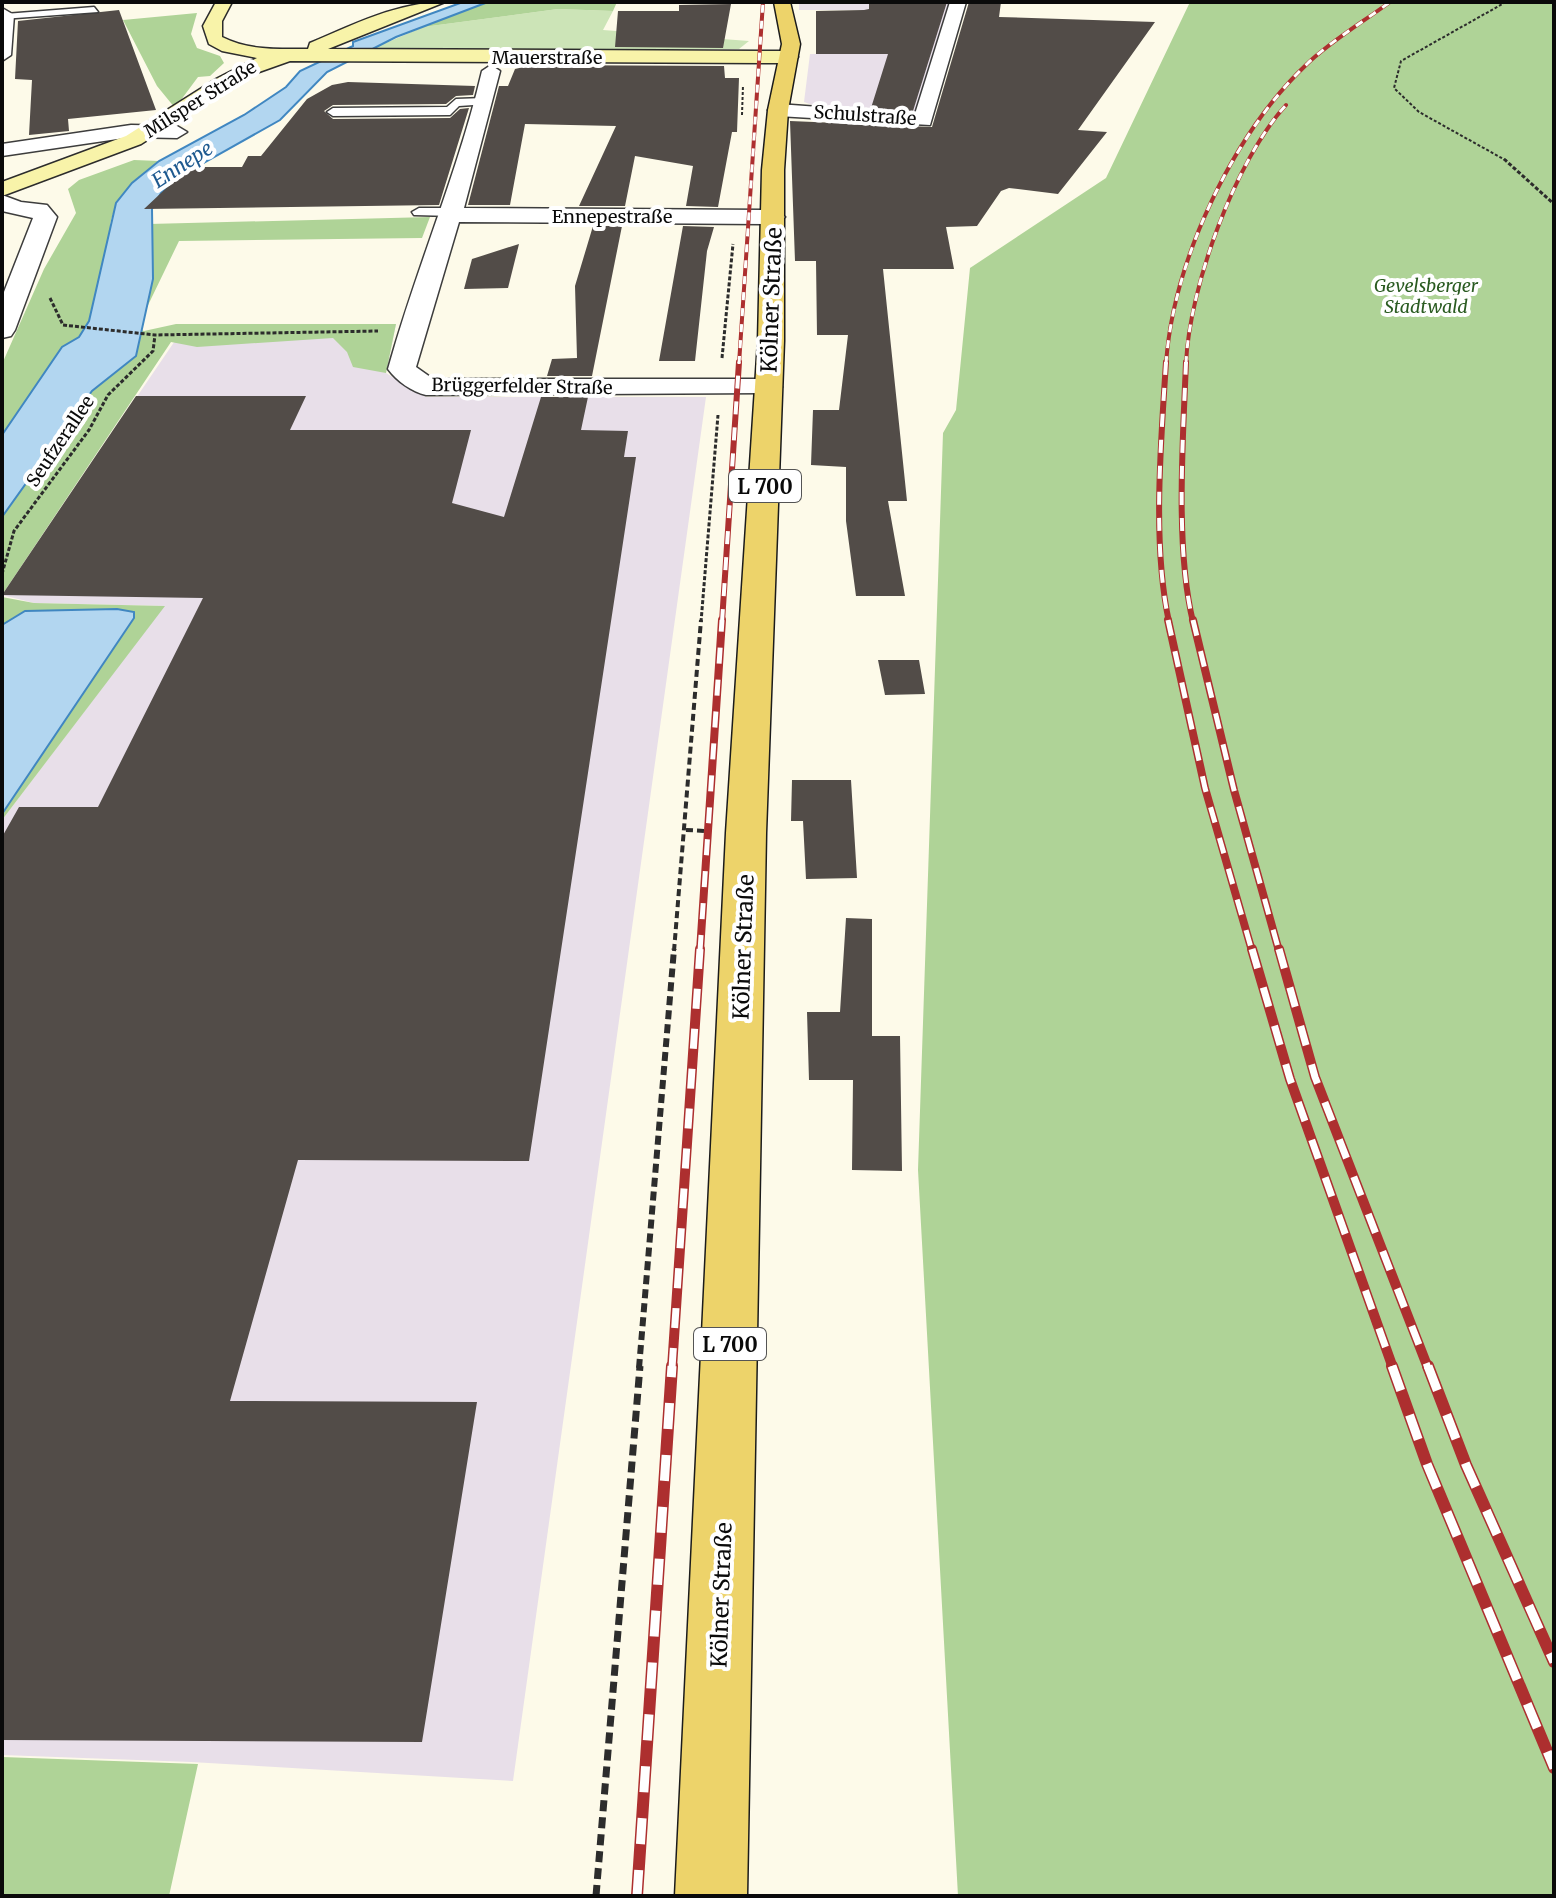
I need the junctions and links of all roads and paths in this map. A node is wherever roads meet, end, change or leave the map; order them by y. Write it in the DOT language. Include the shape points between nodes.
graph roads {
  1 [pos="224,2"];
  2 [pos="782,2"];
  3 [pos="958,2"];
  4 [pos="1506,2"];
  5 [pos="432,3"];
  6 [pos="94,10"];
  7 [pos="3,15"];
  8 [pos="791,33"];
  9 [pos="228,47"];
  10 [pos="2,55"];
  11 [pos="305,55"];
  12 [pos="739,56"];
  13 [pos="787,64"];
  14 [pos="491,71"];
  15 [pos="241,72"];
  16 [pos="484,102"];
  17 [pos="778,110"];
  18 [pos="333,112"];
  19 [pos="152,130"];
  20 [pos="177,132"];
  21 [pos="2,150"];
  22 [pos="13,196"];
  23 [pos="1554,204"];
  24 [pos="419,212"];
  25 [pos="452,214"];
  26 [pos="773,217"];
  27 [pos="79,327"];
  28 [pos="2,330"];
  29 [pos="411,330"];
  30 [pos="155,335"];
  31 [pos="768,387"];
  32 [pos="2,574"];
  33 [pos="686,830"];
  34 [pos="596,1896"];
  35 [pos="711,1896"];
  1 -- 9 [label="main road" via="210,35"];
  2 -- 8 [label="main road, Kölner Straße / L 700"];
  3 -- 17 [label="street, Schulstraße" via="923,121"];
  4 -- 23 [label="path" via="1401,61 1394,88 1404,103 1538,183"];
  5 -- 11 [label="main road"];
  6 -- 7 [label="lane"];
  7 -- 10 [label="street"];
  8 -- 12 [label="main road"];
  8 -- 13 [label="main road, Kölner Straße / L 700"];
  9 -- 11 [label="main road, Mauerstraße"];
  9 -- 15 [label="main road"];
  11 -- 12 [label="main road, Mauerstraße"];
  11 -- 15 [label="main road, Milsper Straße"];
  11 -- 20 [label="main road, Milsper Straße"];
  12 -- 13 [label="main road"];
  13 -- 17 [label="main road, Kölner Straße / L 700"];
  14 -- 16 [label="street, Brüggerfelder Straße"];
  15 -- 19 [label="main road, Milsper Straße"];
  16 -- 18 [label="lane" via="456,103 450,111"];
  16 -- 25 [label="street, Brüggerfelder Straße"];
  17 -- 26 [label="main road, Kölner Straße / L 700"];
  19 -- 20 [label="street"];
  19 -- 21 [label="street"];
  19 -- 22 [label="main road, Milsper Straße"];
  20 -- 22 [label="main road, Milsper Straße"];
  22 -- 28 [label="street" via="45,217"];
  24 -- 25 [label="lane"];
  25 -- 26 [label="street, Ennepestraße"];
  25 -- 29 [label="street, Brüggerfelder Straße"];
  26 -- 31 [label="main road, Kölner Straße / L 700"];
  27 -- 30 [label="path"];
  29 -- 30 [label="path"];
  29 -- 31 [label="street, Brüggerfelder Straße" via="402,369 426,387"];
  30 -- 32 [label="path, Seufzerallee" via="153,351 108,395 89,430 14,531"];
  31 -- 35 [label="main road, Kölner Straße / L 700" via="746,833"];
  33 -- 34 [label="path"];
}
